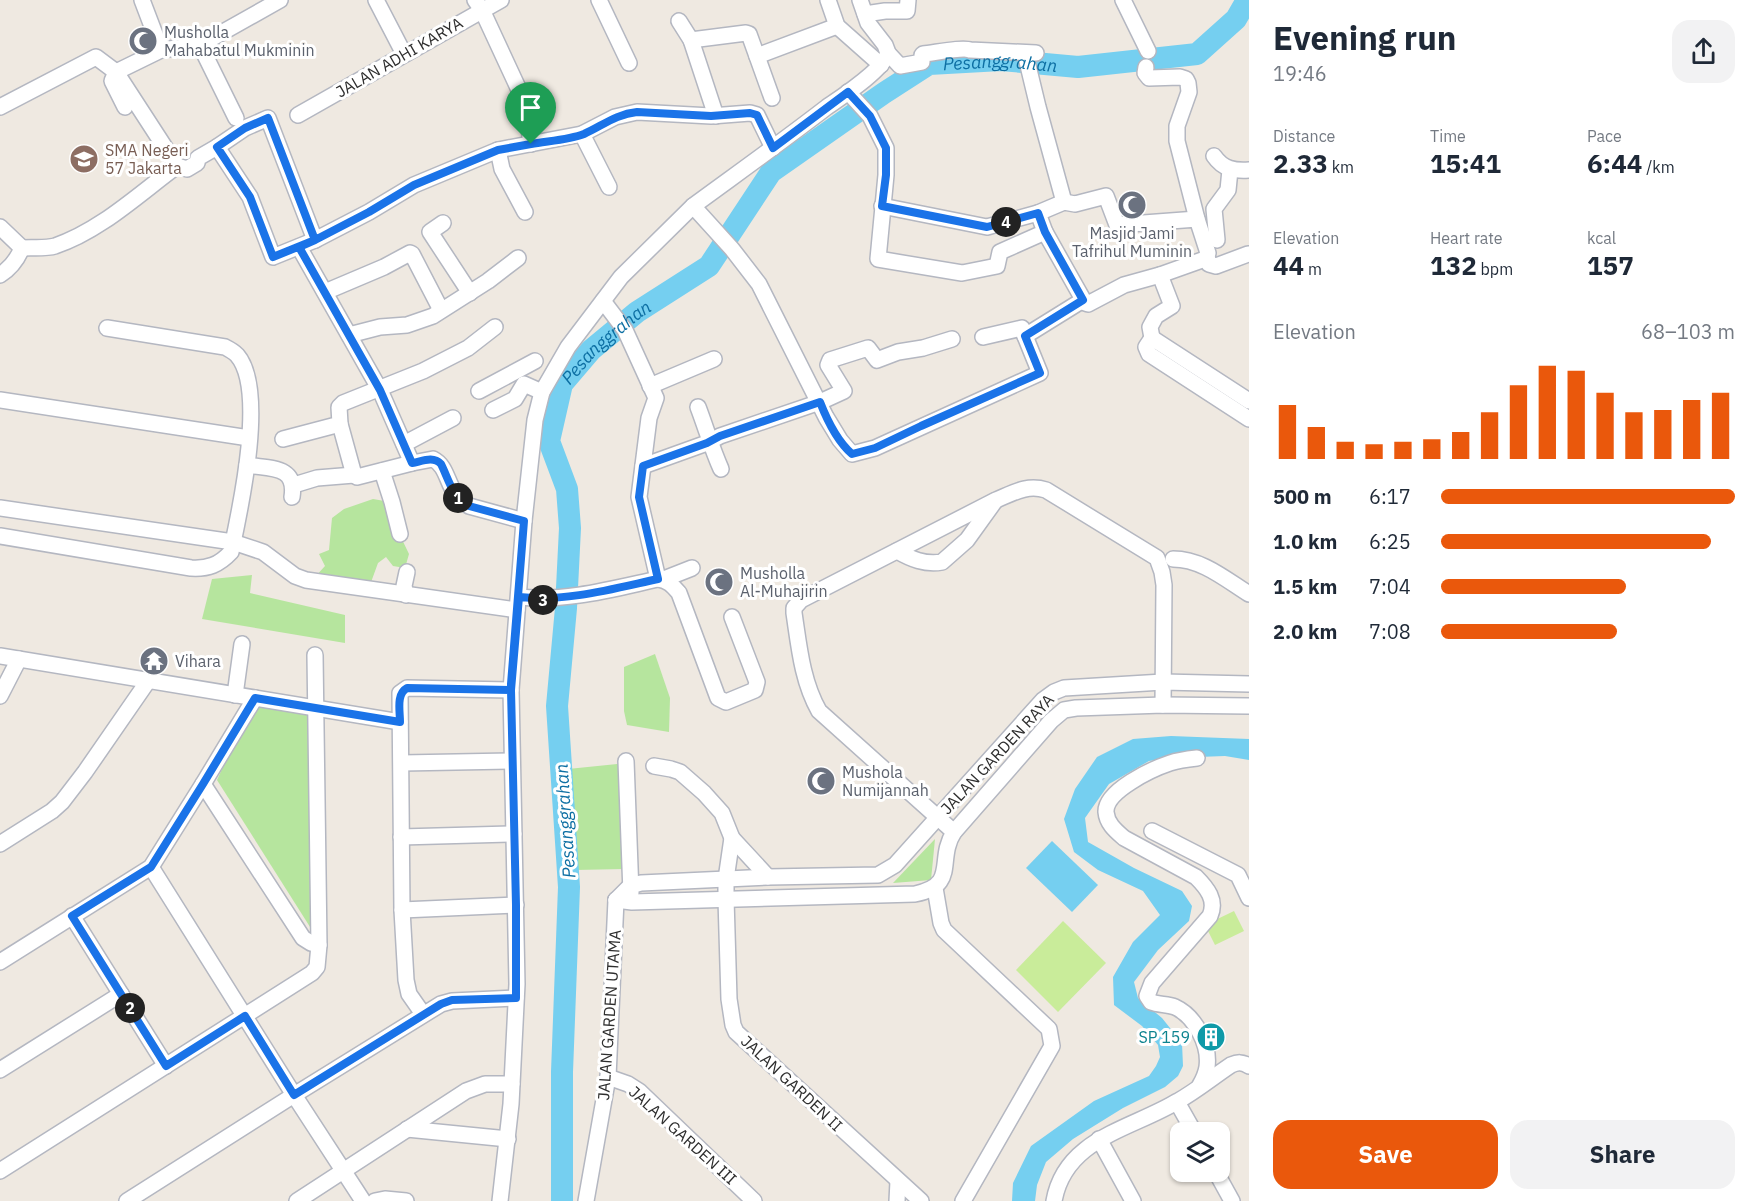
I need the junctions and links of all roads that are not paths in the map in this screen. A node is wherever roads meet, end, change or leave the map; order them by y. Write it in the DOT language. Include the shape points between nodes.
graph roads {
  1 [pos="142,0"];
  2 [pos="280,0"];
  3 [pos="376,0"];
  4 [pos="501,0"];
  5 [pos="599,0"];
  6 [pos="828,0"];
  7 [pos="908,0"];
  8 [pos="1123,0"];
  9 [pos="479,5"];
  10 [pos="862,7"];
  11 [pos="679,21"];
  12 [pos="837,26"];
  13 [pos="691,40"];
  14 [pos="200,45"];
  15 [pos="161,50"];
  16 [pos="1148,51"];
  17 [pos="404,54"];
  18 [pos="757,56"];
  19 [pos="885,59"];
  20 [pos="629,63"];
  21 [pos="1146,67"];
  22 [pos="116,72"];
  23 [pos="853,97"];
  24 [pos="772,98"];
  25 [pos="0,107"];
  26 [pos="125,107"];
  27 [pos="298,115"];
  28 [pos="716,116"];
  29 [pos="236,118"];
  30 [pos="582,134"];
  31 [pos="531,144"];
  32 [pos="217,147"];
  33 [pos="773,148"];
  34 [pos="498,150"];
  35 [pos="1214,156"];
  36 [pos="177,166"];
  37 [pos="1230,170"];
  38 [pos="1249,170"];
  39 [pos="609,187"];
  40 [pos="1064,202"];
  41 [pos="693,206"];
  42 [pos="882,206"];
  43 [pos="525,212"];
  44 [pos="1038,213"];
  45 [pos="1197,219"];
  46 [pos="443,223"];
  47 [pos="0,227"];
  48 [pos="1045,232"];
  49 [pos="315,240"];
  50 [pos="1217,240"];
  51 [pos="299,247"];
  52 [pos="22,248"];
  53 [pos="1248,254"];
  54 [pos="1207,256"];
  55 [pos="518,258"];
  56 [pos="0,275"];
  57 [pos="1160,275"];
  58 [pos="325,292"];
  59 [pos="470,293"];
  60 [pos="1083,300"];
  61 [pos="607,305"];
  62 [pos="441,310"];
  63 [pos="495,327"];
  64 [pos="106,328"];
  65 [pos="349,335"];
  66 [pos="1025,336"];
  67 [pos="984,337"];
  68 [pos="1152,338"];
  69 [pos="952,339"];
  70 [pos="714,359"];
  71 [pos="535,361"];
  72 [pos="521,377"];
  73 [pos="650,386"];
  74 [pos="380,390"];
  75 [pos="479,391"];
  76 [pos="542,392"];
  77 [pos="0,400"];
  78 [pos="1249,400"];
  79 [pos="820,402"];
  80 [pos="698,407"];
  81 [pos="493,410"];
  82 [pos="453,418"];
  83 [pos="1249,418"];
  84 [pos="340,424"];
  85 [pos="249,438"];
  86 [pos="283,439"];
  87 [pos="709,441"];
  88 [pos="404,444"];
  89 [pos="412,463"];
  90 [pos="246,465"];
  91 [pos="643,466"];
  92 [pos="721,469"];
  93 [pos="382,471"];
  94 [pos="354,475"];
  95 [pos="996,501"];
  96 [pos="0,508"];
  97 [pos="524,521"];
  98 [pos="400,534"];
  99 [pos="0,536"];
  100 [pos="233,542"];
  101 [pos="897,551"];
  102 [pos="1173,559"];
  103 [pos="692,568"];
  104 [pos="407,572"];
  105 [pos="661,579"];
  106 [pos="1249,594"];
  107 [pos="406,595"];
  108 [pos="518,604"];
  109 [pos="732,617"];
  110 [pos="242,644"];
  111 [pos="315,655"];
  112 [pos="0,656"];
  113 [pos="19,659"];
  114 [pos="148,681"];
  115 [pos="1163,682"];
  116 [pos="1249,684"];
  117 [pos="511,690"];
  118 [pos="235,695"];
  119 [pos="0,696"];
  120 [pos="255,698"];
  121 [pos="1163,705"];
  122 [pos="1249,706"];
  123 [pos="316,708"];
  124 [pos="400,722"];
  125 [pos="1015,730"];
  126 [pos="1031,744"];
  127 [pos="1197,758"];
  128 [pos="512,761"];
  129 [pos="626,761"];
  130 [pos="402,763"];
  131 [pos="654,766"];
  132 [pos="203,784"];
  133 [pos="938,818"];
  134 [pos="1152,831"];
  135 [pos="954,832"];
  136 [pos="514,834"];
  137 [pos="401,837"];
  138 [pos="732,838"];
  139 [pos="0,844"];
  140 [pos="151,867"];
  141 [pos="1243,874"];
  142 [pos="878,875"];
  143 [pos="768,877"];
  144 [pos="726,879"];
  145 [pos="630,886"];
  146 [pos="935,888"];
  147 [pos="880,894"];
  148 [pos="1249,898"];
  149 [pos="726,899"];
  150 [pos="624,901"];
  151 [pos="516,905"];
  152 [pos="402,910"];
  153 [pos="72,916"];
  154 [pos="319,945"];
  155 [pos="0,962"];
  156 [pos="121,994"];
  157 [pos="516,998"];
  158 [pos="423,1014"];
  159 [pos="245,1016"];
  160 [pos="166,1066"];
  161 [pos="1249,1066"];
  162 [pos="0,1070"];
  163 [pos="608,1077"];
  164 [pos="512,1084"];
  165 [pos="1200,1085"];
  166 [pos="294,1095"];
  167 [pos="1177,1102"];
  168 [pos="1188,1122"];
  169 [pos="407,1129"];
  170 [pos="508,1139"];
  171 [pos="1099,1139"];
  172 [pos="343,1170"];
  173 [pos="0,1171"];
  174 [pos="898,1181"];
  175 [pos="1222,1182"];
  176 [pos="127,1201"];
  177 [pos="297,1201"];
  178 [pos="363,1201"];
  179 [pos="375,1201"];
  180 [pos="406,1201"];
  181 [pos="500,1201"];
  182 [pos="586,1201"];
  183 [pos="754,1201"];
  184 [pos="897,1201"];
  185 [pos="921,1201"];
  186 [pos="963,1201"];
  187 [pos="1054,1201"];
  188 [pos="1133,1201"];
  189 [pos="1232,1201"];
  1 -- 15 [label="street"];
  2 -- 14 [label="street"];
  3 -- 17 [label="street"];
  4 -- 9 [label="street, JALAN ADHI KARYA"];
  5 -- 20 [label="street"];
  6 -- 12 [label="street"];
  7 -- 10 [label="street" via="907,10"];
  8 -- 16 [label="street"];
  9 -- 17 [label="street, JALAN ADHI KARYA"];
  9 -- 31 [label="street" via="526,105"];
  10 -- 19 [label="street" via="885,45"];
  11 -- 13 [label="street"];
  12 -- 18 [label="street"];
  12 -- 19 [label="street"];
  13 -- 18 [label="street" via="746,33 751,36"];
  13 -- 28 [label="street"];
  14 -- 15 [label="street"];
  14 -- 29 [label="street"];
  15 -- 22 [label="street"];
  17 -- 27 [label="street, JALAN ADHI KARYA"];
  18 -- 24 [label="street"];
  19 -- 23 [label="street"];
  19 -- 40 [label="street" via="900,66 922,62 923,54 964,48 1029,54 1031,79"];
  21 -- 45 [label="street" via="1149,78 1180,77 1188,82 1177,141"];
  22 -- 25 [label="street" via="96,57"];
  22 -- 26 [label="street" via="112,81"];
  22 -- 36 [label="street"];
  23 -- 33 [label="street"];
  23 -- 42 [label="street" via="870,116 886,148"];
  28 -- 30 [label="street" via="626,113"];
  28 -- 33 [label="street" via="757,115"];
  30 -- 31 [label="street"];
  30 -- 39 [label="street"];
  31 -- 34 [label="street"];
  32 -- 36 [label="street" via="187,169"];
  32 -- 49 [label="street" via="268,118"];
  32 -- 51 [label="street" via="250,197 273,257"];
  33 -- 41 [label="street"];
  34 -- 43 [label="street" via="502,169"];
  34 -- 49 [label="street" via="414,185"];
  35 -- 37 [label="street"];
  36 -- 52 [label="street" via="124,207 80,234 52,247"];
  37 -- 38 [label="street"];
  37 -- 50 [label="street" via="1228,190 1214,209"];
  40 -- 44 [label="street"];
  40 -- 45 [label="street" via="1075,204 1106,196 1117,225"];
  41 -- 61 [label="street" via="621,277"];
  41 -- 79 [label="street" via="759,284"];
  42 -- 44 [label="street" via="987,227"];
  42 -- 48 [label="street" via="878,259 962,273 997,266 1000,252"];
  44 -- 48 [label="street"];
  45 -- 54 [label="street"];
  46 -- 59 [label="street" via="430,232"];
  47 -- 52 [label="street"];
  48 -- 60 [label="street"];
  49 -- 51 [label="street"];
  51 -- 58 [label="street"];
  52 -- 56 [label="street" via="16,261"];
  53 -- 54 [label="street" via="1216,266 1209,264"];
  54 -- 57 [label="street"];
  55 -- 59 [label="street"];
  57 -- 60 [label="street" via="1124,285 1088,304"];
  57 -- 68 [label="street" via="1172,306 1156,316 1150,327"];
  58 -- 62 [label="street" via="410,253"];
  58 -- 65 [label="street"];
  59 -- 62 [label="street"];
  60 -- 66 [label="street"];
  61 -- 73 [label="street" via="625,330"];
  61 -- 76 [label="street" via="568,348"];
  62 -- 65 [label="street" via="407,325"];
  63 -- 74 [label="street" via="468,348"];
  64 -- 85 [label="street" via="231,350 242,363 248,384"];
  65 -- 74 [label="street"];
  66 -- 67 [label="street" via="1022,328"];
  66 -- 79 [label="street" via="1040,373 862,453 847,450"];
  68 -- 78 [label="street"];
  68 -- 83 [label="street" via="1146,347 1149,354"];
  69 -- 79 [label="street" via="881,360 868,348 830,360 828,365 844,391"];
  70 -- 73 [label="street"];
  71 -- 72 [label="street"];
  72 -- 75 [label="street"];
  72 -- 76 [label="street"];
  72 -- 81 [label="street" via="515,399"];
  73 -- 91 [label="street" via="656,398 649,418"];
  74 -- 84 [label="street" via="340,405"];
  74 -- 88 [label="street"];
  76 -- 97 [label="street" via="535,420"];
  77 -- 85 [label="street"];
  79 -- 87 [label="street"];
  80 -- 87 [label="street"];
  82 -- 88 [label="street"];
  84 -- 86 [label="street"];
  84 -- 94 [label="street"];
  85 -- 90 [label="street"];
  87 -- 91 [label="street"];
  87 -- 92 [label="street"];
  88 -- 89 [label="street"];
  89 -- 93 [label="street"];
  89 -- 97 [label="street" via="438,461 461,501"];
  90 -- 94 [label="street" via="282,470 288,474 293,491 317,478"];
  90 -- 100 [label="street"];
  91 -- 105 [label="street" via="639,497"];
  93 -- 94 [label="street" via="359,478"];
  93 -- 98 [label="street"];
  95 -- 101 [label="street"];
  95 -- 101 [label="street" via="967,540 942,562 922,562"];
  95 -- 115 [label="street" via="1025,488 1038,487 1157,558 1164,585"];
  96 -- 100 [label="street"];
  97 -- 108 [label="street"];
  99 -- 100 [label="street" via="204,568 224,560"];
  100 -- 107 [label="street" via="262,552 306,580"];
  101 -- 133 [label="street" via="806,597 794,608 811,697 819,711"];
  102 -- 106 [label="street" via="1203,565"];
  103 -- 105 [label="street"];
  104 -- 107 [label="street"];
  105 -- 108 [label="street"];
  105 -- 109 [label="street" via="679,593 718,698 726,702 754,690 757,682"];
  107 -- 108 [label="street"];
  108 -- 117 [label="street"];
  110 -- 118 [label="street"];
  111 -- 123 [label="street"];
  112 -- 113 [label="street"];
  113 -- 114 [label="street"];
  113 -- 119 [label="street"];
  114 -- 118 [label="street"];
  114 -- 139 [label="street" via="62,802"];
  115 -- 116 [label="street, JALAN GARDEN RAYA"];
  115 -- 121 [label="street"];
  115 -- 125 [label="street, JALAN GARDEN RAYA" via="1058,689"];
  117 -- 124 [label="street" via="407,688 400,695"];
  117 -- 128 [label="street"];
  118 -- 120 [label="street"];
  120 -- 123 [label="street"];
  120 -- 132 [label="street"];
  121 -- 122 [label="street, JALAN GARDEN RAYA"];
  121 -- 126 [label="street, JALAN GARDEN RAYA" via="1068,708"];
  123 -- 124 [label="street"];
  123 -- 154 [label="street"];
  124 -- 130 [label="street"];
  125 -- 126 [label="street"];
  125 -- 133 [label="street, JALAN GARDEN RAYA"];
  126 -- 135 [label="street, JALAN GARDEN RAYA"];
  127 -- 165 [label="street" via="1172,762 1137,779 1110,799 1106,810 1114,830 1196,877 1212,901 1210,916 1152,983 1147,996 1151,1002 1176,1008 1197,1027 1207,1055 1207,1069"];
  128 -- 130 [label="street"];
  128 -- 136 [label="street"];
  129 -- 145 [label="street"];
  130 -- 137 [label="street"];
  131 -- 138 [label="street" via="687,777 722,813"];
  132 -- 140 [label="street"];
  132 -- 154 [label="street" via="303,938"];
  133 -- 135 [label="street"];
  133 -- 142 [label="street, JALAN GARDEN RAYA" via="894,865"];
  134 -- 141 [label="street"];
  135 -- 146 [label="street, JALAN GARDEN RAYA" via="948,842 944,874"];
  136 -- 137 [label="street"];
  136 -- 151 [label="street"];
  137 -- 152 [label="street"];
  138 -- 143 [label="street"];
  138 -- 144 [label="street"];
  140 -- 153 [label="street"];
  140 -- 159 [label="street"];
  141 -- 148 [label="street"];
  142 -- 143 [label="street"];
  142 -- 147 [label="street"];
  143 -- 144 [label="street"];
  144 -- 145 [label="street"];
  144 -- 149 [label="street"];
  145 -- 150 [label="street"];
  146 -- 147 [label="street" via="915,894"];
  146 -- 186 [label="street" via="944,930 1049,1029 1053,1042"];
  147 -- 149 [label="street"];
  149 -- 150 [label="street"];
  149 -- 174 [label="street, JALAN GARDEN II" via="729,999 736,1032"];
  150 -- 163 [label="street, JALAN GARDEN UTAMA"];
  151 -- 152 [label="street"];
  151 -- 157 [label="street"];
  152 -- 158 [label="street" via="406,980 409,994"];
  153 -- 155 [label="street"];
  153 -- 156 [label="street"];
  154 -- 159 [label="street" via="317,967 312,973"];
  156 -- 160 [label="street"];
  156 -- 162 [label="street"];
  157 -- 158 [label="street" via="447,1001"];
  157 -- 164 [label="street"];
  158 -- 166 [label="street"];
  159 -- 160 [label="street"];
  159 -- 166 [label="street"];
  160 -- 173 [label="street"];
  161 -- 165 [label="street" via="1238,1062"];
  163 -- 182 [label="street, JALAN GARDEN UTAMA"];
  163 -- 183 [label="street, JALAN GARDEN III" via="639,1091"];
  164 -- 169 [label="street" via="476,1086"];
  164 -- 170 [label="street"];
  165 -- 167 [label="street"];
  166 -- 172 [label="street"];
  166 -- 176 [label="street"];
  167 -- 168 [label="street"];
  167 -- 171 [label="street"];
  169 -- 170 [label="street"];
  169 -- 172 [label="street"];
  170 -- 181 [label="street"];
  171 -- 187 [label="street" via="1071,1163"];
  171 -- 188 [label="street"];
  172 -- 177 [label="street"];
  172 -- 178 [label="street"];
  174 -- 184 [label="street"];
  174 -- 185 [label="street, JALAN GARDEN II"];
  175 -- 189 [label="street"];
  179 -- 180 [label="street"];
}
